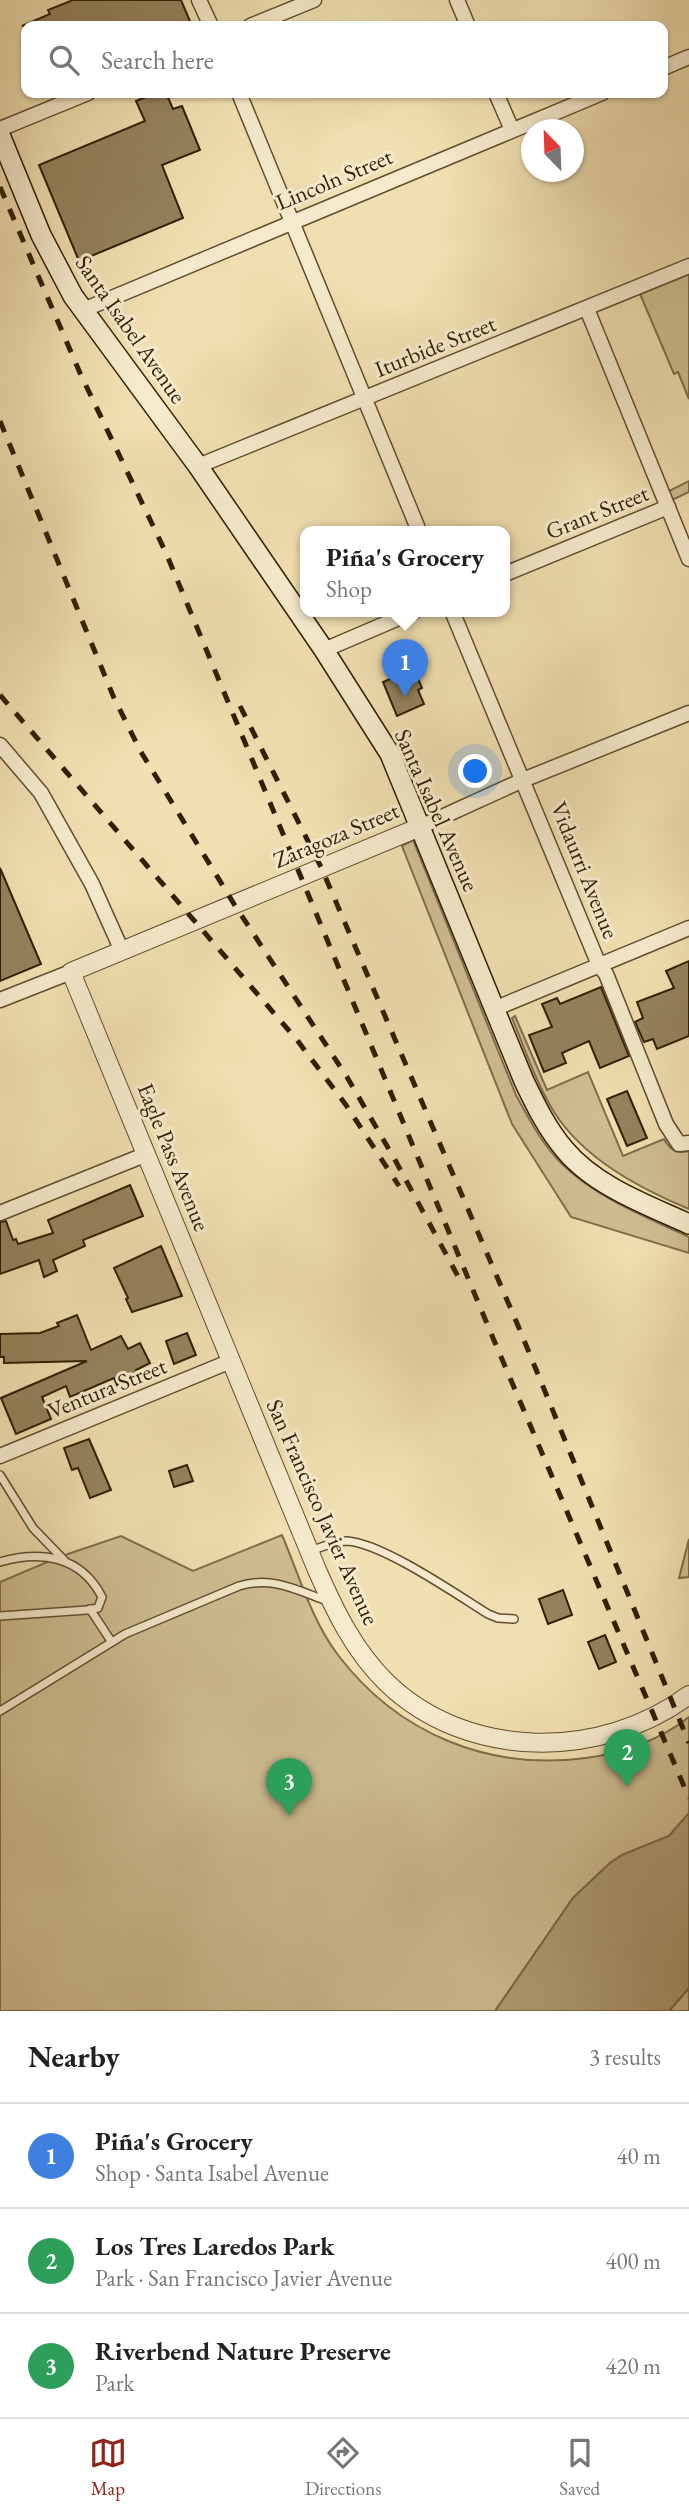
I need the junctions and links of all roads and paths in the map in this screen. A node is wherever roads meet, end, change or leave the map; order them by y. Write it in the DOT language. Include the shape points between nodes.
graph roads {
  1 [pos="200,0"];
  2 [pos="314,0"];
  3 [pos="457,0"];
  4 [pos="209,21"];
  5 [pos="262,21"];
  6 [pos="466,21"];
  7 [pos="689,57"];
  8 [pos="668,66"];
  9 [pos="76,98"];
  10 [pos="241,98"];
  11 [pos="498,98"];
  12 [pos="590,98"];
  13 [pos="0,129"];
  14 [pos="512,130"];
  15 [pos="0,135"];
  16 [pos="293,221"];
  17 [pos="689,266"];
  18 [pos="587,309"];
  19 [pos="83,310"];
  20 [pos="365,398"];
  21 [pos="198,466"];
  22 [pos="667,507"];
  23 [pos="417,526"];
  24 [pos="689,559"];
  25 [pos="510,572"];
  26 [pos="300,615"];
  27 [pos="301,617"];
  28 [pos="401,617"];
  29 [pos="455,617"];
  30 [pos="324,650"];
  31 [pos="689,713"];
  32 [pos="0,745"];
  33 [pos="523,780"];
  34 [pos="419,827"];
  35 [pos="689,928"];
  36 [pos="122,951"];
  37 [pos="599,965"];
  38 [pos="71,972"];
  39 [pos="0,1000"];
  40 [pos="494,1009"];
  41 [pos="684,1143"];
  42 [pos="147,1154"];
  43 [pos="0,1213"];
  44 [pos="689,1224"];
  45 [pos="231,1361"];
  46 [pos="0,1456"];
  47 [pos="0,1475"];
  48 [pos="310,1552"];
  49 [pos="64,1560"];
  50 [pos="0,1562"];
  51 [pos="331,1603"];
  52 [pos="90,1609"];
  53 [pos="1,1613"];
  54 [pos="514,1619"];
  55 [pos="111,1641"];
  56 [pos="689,1695"];
  57 [pos="0,1711"];
  1 -- 4 [label="street"];
  2 -- 5 [label="street"];
  3 -- 6 [label="street"];
  7 -- 8 [label="street"];
  9 -- 13 [label="street"];
  10 -- 16 [label="street"];
  11 -- 14 [label="street"];
  12 -- 14 [label="street, Lincoln Street"];
  14 -- 16 [label="street, Lincoln Street"];
  15 -- 19 [label="main road, Santa Isabel Avenue" via="52,260"];
  16 -- 19 [label="street, Lincoln Street"];
  16 -- 20 [label="street"];
  17 -- 18 [label="street, Iturbide Street"];
  18 -- 20 [label="street, Iturbide Street"];
  18 -- 22 [label="street"];
  19 -- 21 [label="main road, Santa Isabel Avenue"];
  20 -- 21 [label="street, Iturbide Street"];
  20 -- 23 [label="street"];
  21 -- 26 [label="main road, Santa Isabel Avenue"];
  22 -- 24 [label="street"];
  22 -- 25 [label="street, Grant Street"];
  27 -- 30 [label="main road, Santa Isabel Avenue"];
  28 -- 30 [label="street"];
  29 -- 33 [label="street, Vidaurri Avenue"];
  30 -- 34 [label="main road, Santa Isabel Avenue" via="390,754"];
  31 -- 33 [label="street, Zaragoza Street"];
  32 -- 36 [label="street" via="41,793 92,884"];
  33 -- 34 [label="street, Zaragoza Street"];
  33 -- 37 [label="street, Vidaurri Avenue"];
  34 -- 36 [label="street, Zaragoza Street"];
  34 -- 40 [label="main road, Santa Isabel Avenue"];
  35 -- 37 [label="street"];
  36 -- 38 [label="street, Zaragoza Street"];
  37 -- 40 [label="street"];
  37 -- 41 [label="street, Vidaurri Avenue" via="670,1132"];
  38 -- 39 [label="street, Zaragoza Street"];
  38 -- 42 [label="street, Eagle Pass Avenue"];
  40 -- 44 [label="main road, Santa Isabel Avenue" via="543,1122 566,1152 602,1182"];
  42 -- 43 [label="street"];
  42 -- 45 [label="street, Eagle Pass Avenue"];
  45 -- 46 [label="street, Ventura Street"];
  45 -- 48 [label="street, San Francisco Javier Avenue"];
  47 -- 49 [label="lane" via="33,1528"];
  48 -- 51 [label="street, San Francisco Javier Avenue"];
  48 -- 54 [label="lane" via="345,1541 363,1544 488,1614"];
  49 -- 50 [label="lane" via="37,1555"];
  49 -- 52 [label="lane" via="94,1581 102,1597 98,1608"];
  51 -- 55 [label="lane" via="272,1582 248,1583"];
  51 -- 56 [label="street, San Francisco Javier Avenue" via="355,1646 387,1683 421,1709 465,1730 538,1743 598,1738 636,1726"];
  52 -- 53 [label="lane"];
  52 -- 55 [label="lane"];
  55 -- 57 [label="lane"];
}
